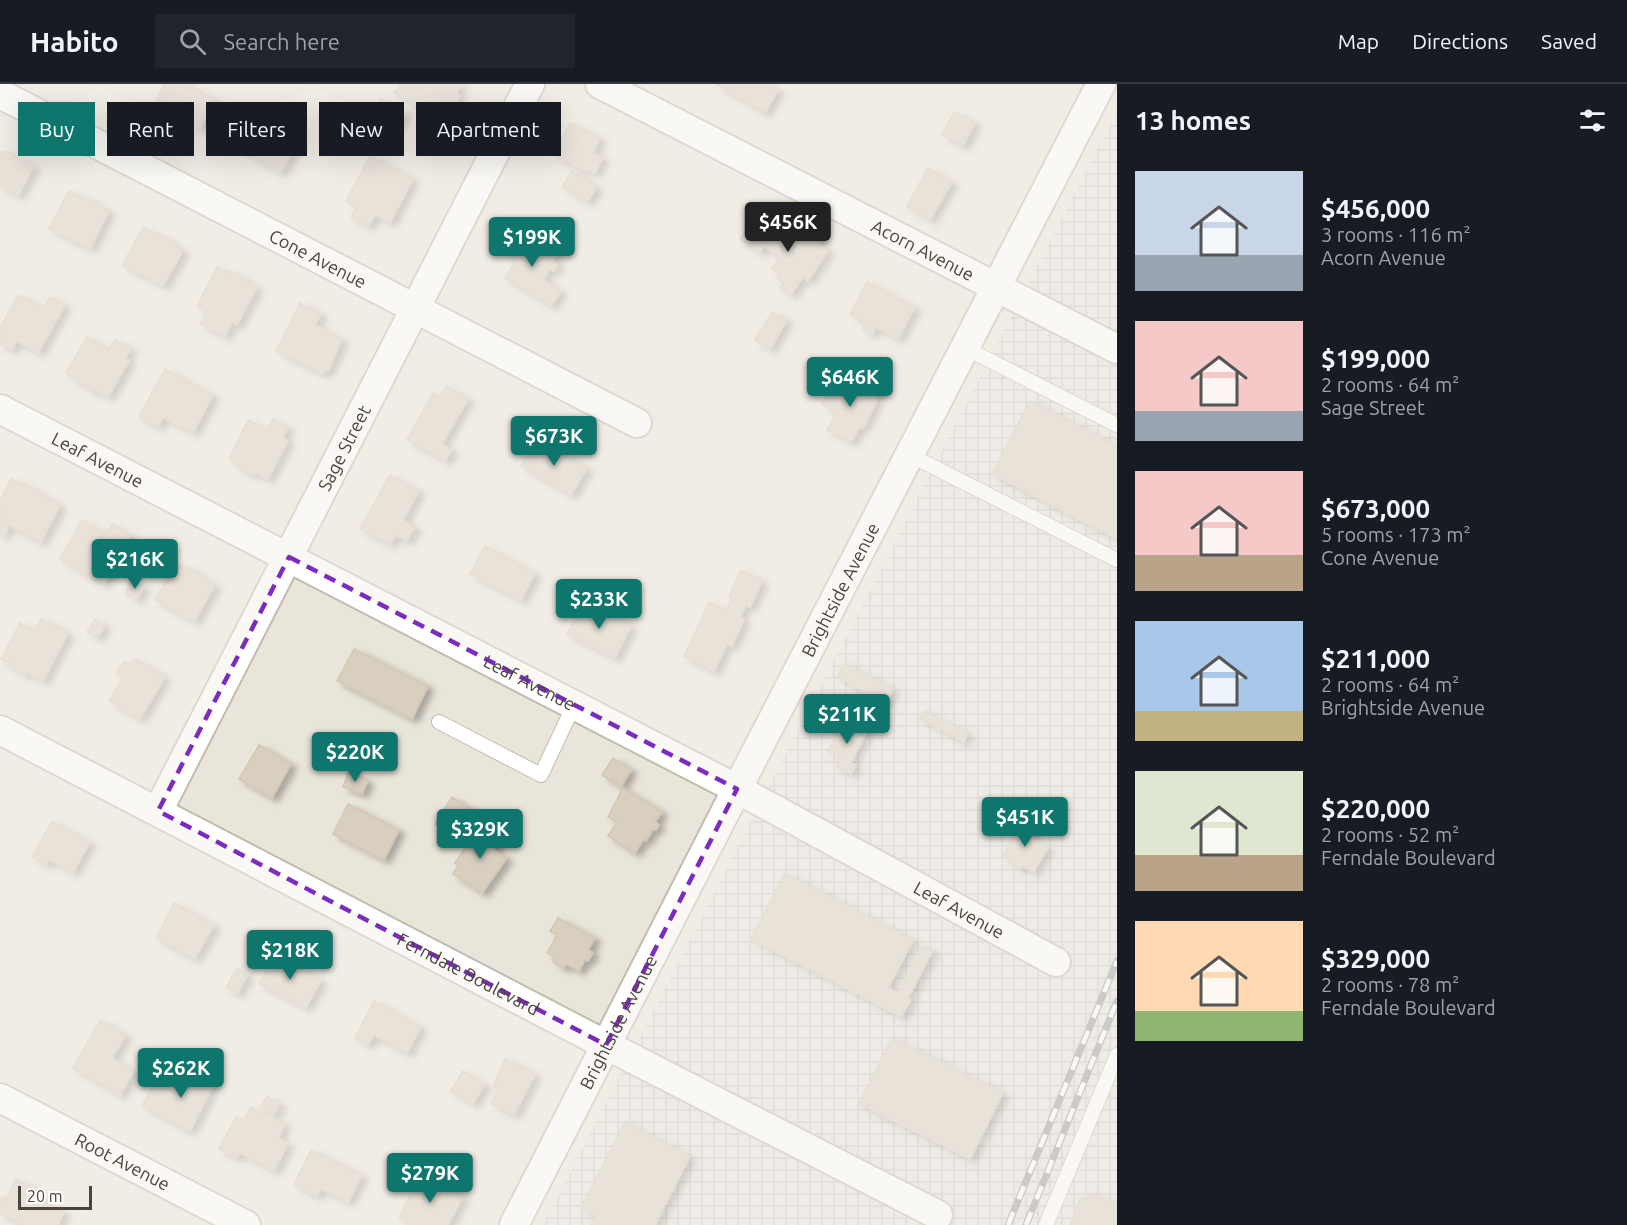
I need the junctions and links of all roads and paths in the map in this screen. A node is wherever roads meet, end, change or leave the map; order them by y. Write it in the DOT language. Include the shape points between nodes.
graph roads {
  1 [pos="530,84"];
  2 [pos="600,84"];
  3 [pos="1101,84"];
  4 [pos="0,94"];
  5 [pos="996,286"];
  6 [pos="416,307"];
  7 [pos="964,348"];
  8 [pos="1117,349"];
  9 [pos="0,409"];
  10 [pos="636,423"];
  11 [pos="1117,425"];
  12 [pos="910,455"];
  13 [pos="289,557"];
  14 [pos="1117,560"];
  15 [pos="574,705"];
  16 [pos="439,722"];
  17 [pos="0,730"];
  18 [pos="737,789"];
  19 [pos="158,811"];
  20 [pos="1056,962"];
  21 [pos="606,1045"];
  22 [pos="1117,1055"];
  23 [pos="2,1104"];
  24 [pos="938,1215"];
  25 [pos="246,1225"];
  26 [pos="514,1225"];
  27 [pos="1046,1225"];
  1 -- 6 [label="street, Sage Street"];
  2 -- 5 [label="street, Acorn Avenue"];
  3 -- 5 [label="street, Brightside Avenue"];
  4 -- 6 [label="street, Cone Avenue"];
  5 -- 7 [label="street, Brightside Avenue"];
  5 -- 8 [label="street, Acorn Avenue"];
  6 -- 10 [label="street, Cone Avenue"];
  6 -- 13 [label="street, Sage Street"];
  7 -- 11 [label="lane"];
  7 -- 12 [label="street, Brightside Avenue"];
  9 -- 13 [label="street, Leaf Avenue"];
  12 -- 14 [label="lane"];
  12 -- 18 [label="street, Brightside Avenue"];
  13 -- 15 [label="street, Leaf Avenue"];
  13 -- 19 [label="street, Sage Street"];
  15 -- 16 [label="lane" via="541,775"];
  15 -- 18 [label="street, Leaf Avenue"];
  17 -- 19 [label="street, Ferndale Boulevard"];
  18 -- 20 [label="street, Leaf Avenue"];
  18 -- 21 [label="street, Brightside Avenue"];
  19 -- 21 [label="street, Ferndale Boulevard"];
  21 -- 24 [label="street, Ferndale Boulevard"];
  21 -- 26 [label="street, Brightside Avenue"];
  22 -- 27 [label="lane"];
  23 -- 25 [label="street, Root Avenue"];
}
